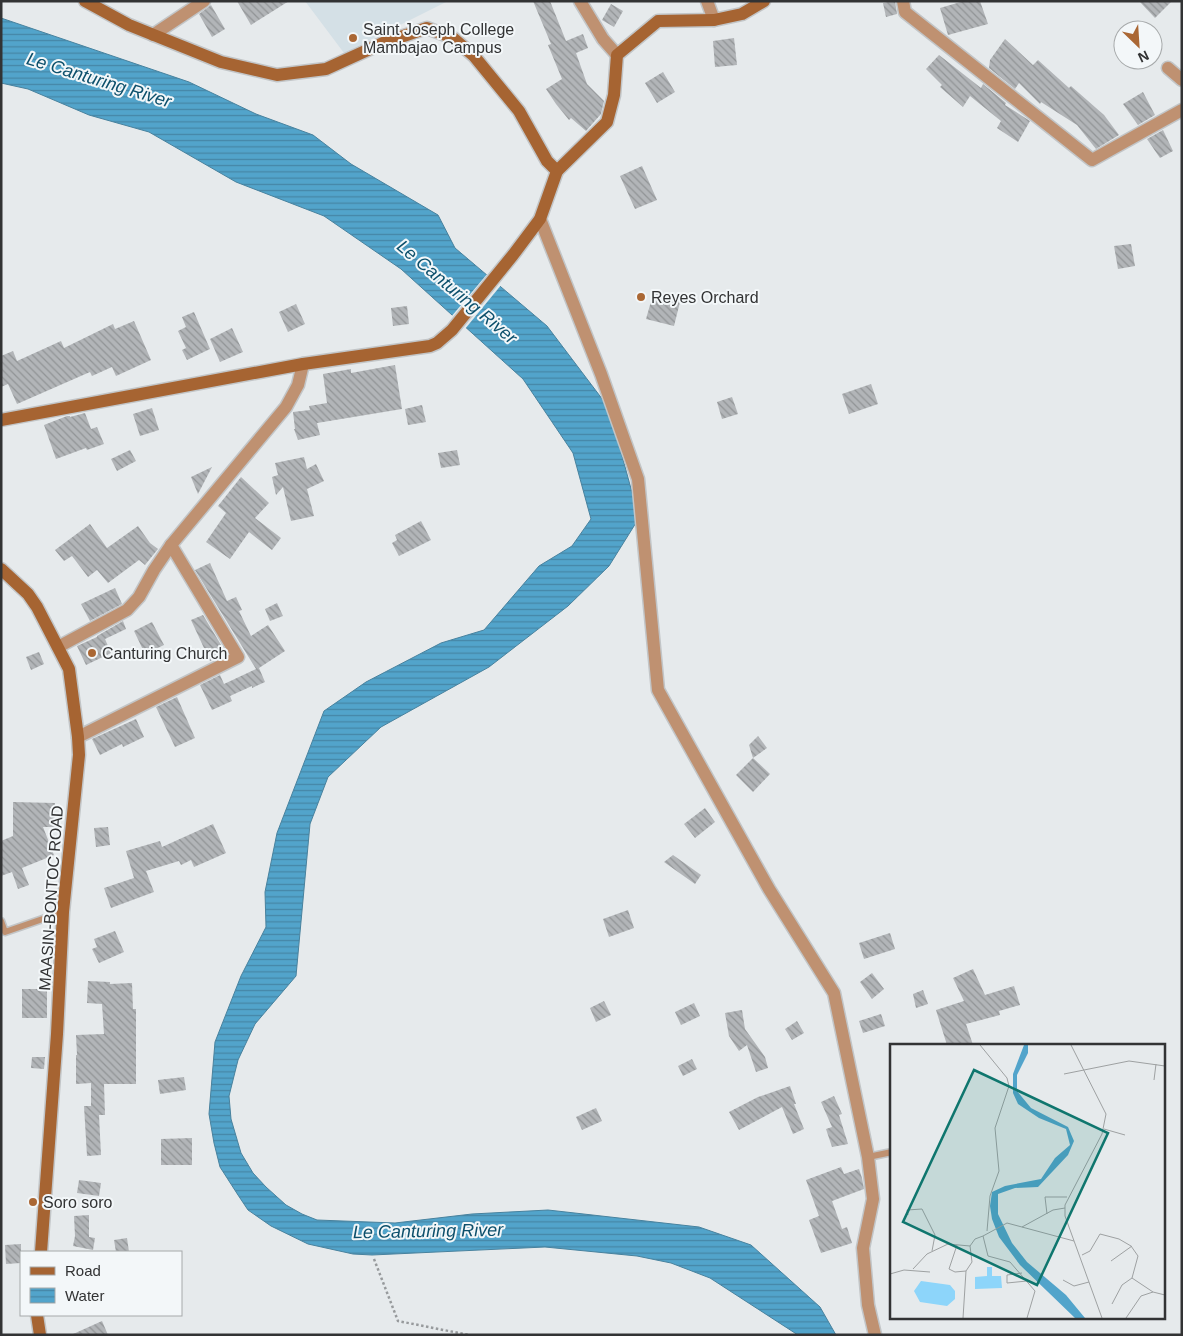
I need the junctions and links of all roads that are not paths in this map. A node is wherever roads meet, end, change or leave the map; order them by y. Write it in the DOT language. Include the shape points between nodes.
graph roads {
  1 [pos="85,1"];
  2 [pos="204,1"];
  3 [pos="580,1"];
  4 [pos="707,1"];
  5 [pos="764,1"];
  6 [pos="903,1"];
  7 [pos="714,20"];
  8 [pos="153,35"];
  9 [pos="617,55"];
  10 [pos="1168,68"];
  11 [pos="1182,80"];
  12 [pos="1182,110"];
  13 [pos="557,171"];
  14 [pos="540,219"];
  15 [pos="303,364"];
  16 [pos="1,420"];
  17 [pos="171,545"];
  18 [pos="1,569"];
  19 [pos="58,648"];
  20 [pos="78,737"];
  21 [pos="63,912"];
  22 [pos="1,921"];
  23 [pos="890,1152"];
  24 [pos="868,1157"];
  25 [pos="41,1251"];
  26 [pos="37,1316"];
  27 [pos="40,1335"];
  28 [pos="874,1335"];
  1 -- 8 [label="street"];
  2 -- 8 [label="street"];
  3 -- 9 [label="street" via="603,40"];
  4 -- 7 [label="street"];
  5 -- 7 [label="street" via="742,14"];
  6 -- 12 [label="street" via="905,12 1092,160"];
  7 -- 9 [label="street" via="658,21"];
  8 -- 13 [label="street" via="221,62 277,75 326,69 383,43 427,28 453,38 474,56 519,111 547,161"];
  9 -- 13 [label="street" via="614,95 607,122"];
  10 -- 11 [label="street"];
  13 -- 14 [label="street"];
  14 -- 15 [label="street" via="452,330 437,343 424,348"];
  14 -- 24 [label="street" via="638,479 658,690 769,889 834,993"];
  15 -- 16 [label="street"];
  15 -- 17 [label="street" via="298,385 286,407"];
  17 -- 19 [label="street" via="139,597 127,610"];
  17 -- 20 [label="street" via="238,657"];
  18 -- 19 [label="street, MAASIN-BONTOC ROAD" via="28,594"];
  19 -- 20 [label="street, MAASIN-BONTOC ROAD" via="69,669"];
  20 -- 21 [label="street, MAASIN-BONTOC ROAD" via="79,755"];
  21 -- 22 [label="lane" via="5,932"];
  21 -- 25 [label="street, MAASIN-BONTOC ROAD"];
  23 -- 24 [label="lane"];
  24 -- 28 [label="street" via="873,1199 863,1248"];
  26 -- 27 [label="street"];
}
